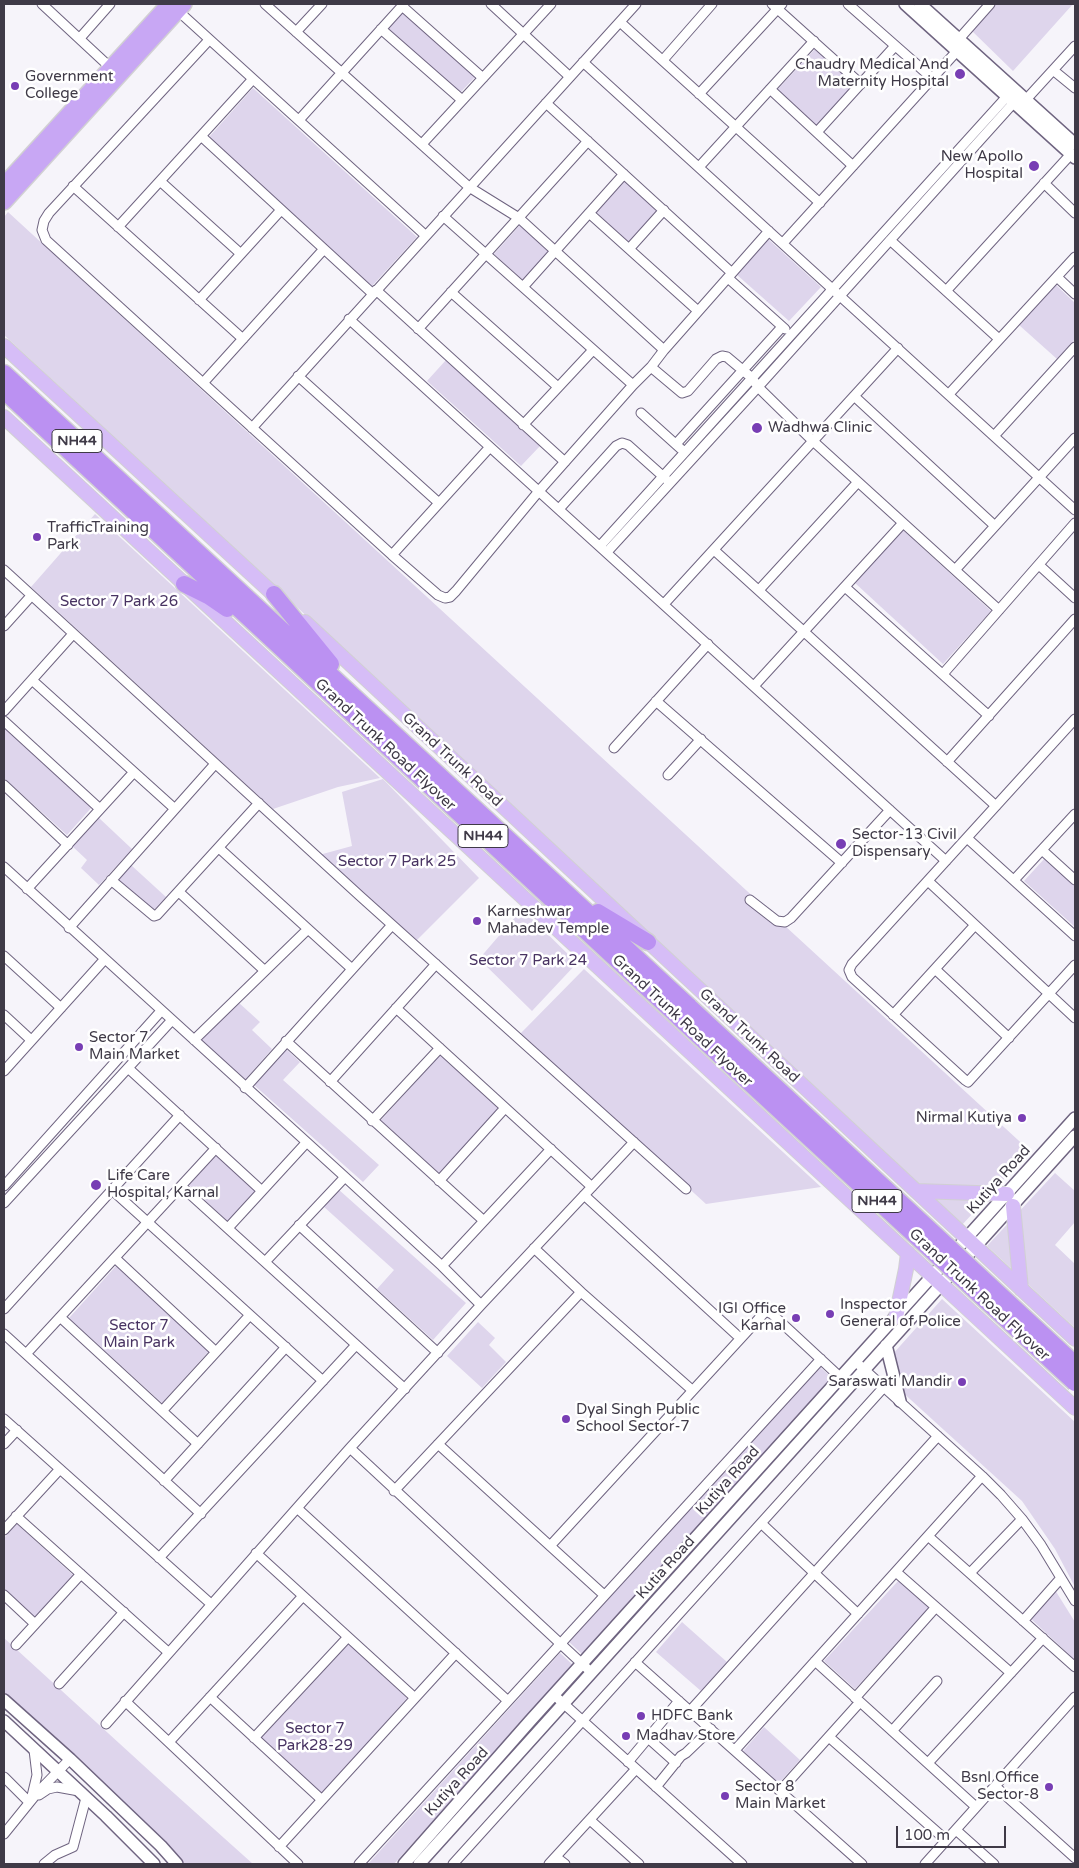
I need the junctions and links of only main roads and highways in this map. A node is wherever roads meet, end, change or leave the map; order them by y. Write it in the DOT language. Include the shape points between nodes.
graph roads {
  1 [pos="175,6"];
  2 [pos="115,72"];
  3 [pos="4,185"];
  4 [pos="4,202"];
  5 [pos="4,346"];
  6 [pos="4,373"];
  7 [pos="4,391"];
  8 [pos="4,418"];
  9 [pos="184,584"];
  10 [pos="274,594"];
  11 [pos="287,654"];
  12 [pos="352,695"];
  13 [pos="566,892"];
  14 [pos="648,942"];
  15 [pos="685,1012"];
  16 [pos="916,1191"];
  17 [pos="908,1253"];
  18 [pos="1021,1289"];
  19 [pos="903,1315"];
  20 [pos="1075,1339"];
  21 [pos="1075,1364"];
  22 [pos="1075,1383"];
  23 [pos="1075,1408"];
  1 -- 2 [label="highway"];
  2 -- 3 [label="highway"];
  2 -- 4 [label="highway"];
  5 -- 10 [label="main road, Grand Trunk Road"];
  6 -- 12 [label="highway, Grand Trunk Road Flyover / NH44"];
  7 -- 11 [label="highway, Grand Trunk Road Flyover / NH44"];
  8 -- 9 [label="main road"];
  9 -- 11 [label="highway" via="218,603"];
  9 -- 17 [label="main road"];
  10 -- 12 [label="highway" via="343,679"];
  10 -- 14 [label="main road, Grand Trunk Road"];
  11 -- 15 [label="highway, Grand Trunk Road Flyover / NH44"];
  12 -- 13 [label="highway, Grand Trunk Road / NH44"];
  13 -- 14 [label="highway"];
  13 -- 15 [label="highway, Grand Trunk Road Flyover / NH44"];
  14 -- 16 [label="main road, Grand Trunk Road"];
  15 -- 21 [label="highway, Grand Trunk Road Flyover / NH44, bridge"];
  15 -- 22 [label="highway, Grand Trunk Road Flyover / NH44, bridge"];
  16 -- 18 [label="main road, Grand Trunk Road"];
  16 -- 18 [label="main road" via="1010,1200"];
  17 -- 19 [label="main road"];
  17 -- 23 [label="main road"];
  18 -- 20 [label="main road, Grand Trunk Road"];
}
